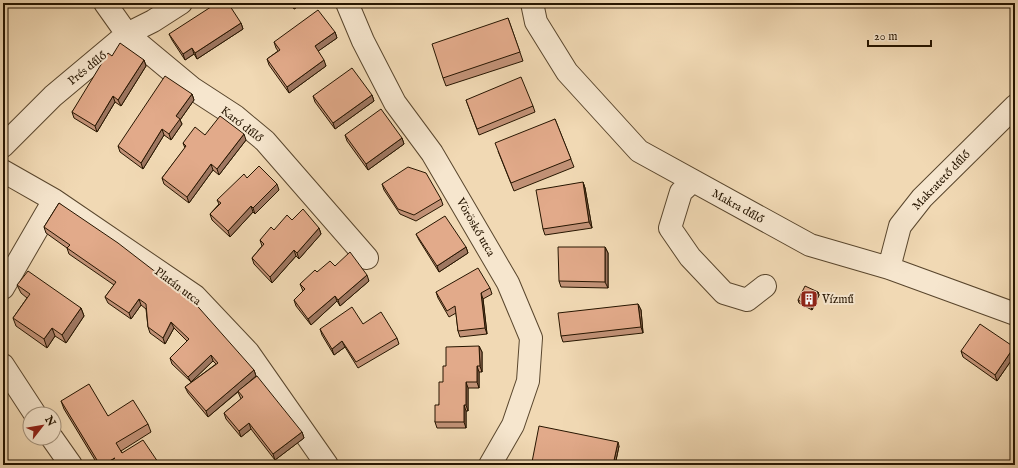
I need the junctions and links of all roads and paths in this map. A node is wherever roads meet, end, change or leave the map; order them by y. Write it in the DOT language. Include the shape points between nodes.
graph roads {
  1 [pos="105,3"];
  2 [pos="181,3"];
  3 [pos="347,3"];
  4 [pos="532,3"];
  5 [pos="127,34"];
  6 [pos="1015,106"];
  7 [pos="3,146"];
  8 [pos="3,171"];
  9 [pos="693,181"];
  10 [pos="54,200"];
  11 [pos="367,258"];
  12 [pos="889,268"];
  13 [pos="765,286"];
  14 [pos="3,288"];
  15 [pos="1015,314"];
  16 [pos="3,365"];
  17 [pos="30,406"];
  18 [pos="58,446"];
  19 [pos="71,465"];
  20 [pos="327,465"];
  21 [pos="490,465"];
  1 -- 5 [label="street, Karó dűlő"];
  2 -- 5 [label="street, Prés dűlő"];
  3 -- 21 [label="street, Vöröskő utca" via="363,41 395,103 432,153 508,284 531,338 528,381 513,425"];
  4 -- 9 [label="street, Makra dűlő" via="536,22 567,72 638,151"];
  5 -- 7 [label="street, Prés dűlő" via="53,96"];
  5 -- 11 [label="street, Karó dűlő" via="192,88 235,116 265,142"];
  6 -- 12 [label="street, Makratető dűlő" via="922,198 900,226"];
  8 -- 10 [label="street, Platán utca"];
  9 -- 12 [label="street, Makra dűlő" via="810,245"];
  9 -- 13 [label="street" via="681,192 670,228 690,257 724,293 747,300"];
  10 -- 14 [label="street"];
  10 -- 20 [label="street, Platán utca" via="195,296 248,352"];
  12 -- 15 [label="street, Makra dűlő"];
  16 -- 17 [label="street"];
  18 -- 19 [label="street"];
}
